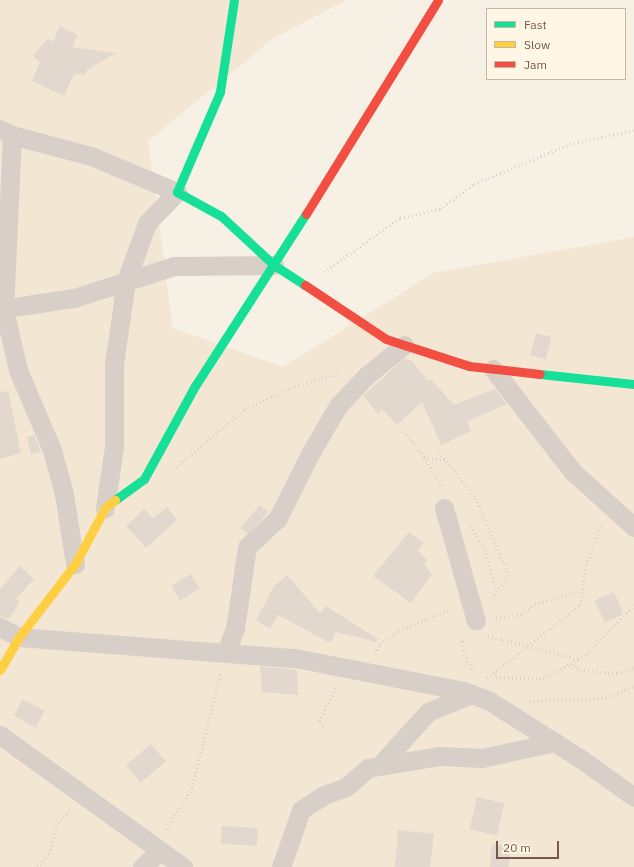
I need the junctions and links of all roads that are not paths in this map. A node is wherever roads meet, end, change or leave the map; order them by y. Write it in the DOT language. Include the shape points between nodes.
graph roads {
  1 [pos="234,0"];
  2 [pos="438,0"];
  3 [pos="6,132"];
  4 [pos="177,192"];
  5 [pos="274,265"];
  6 [pos="126,281"];
  7 [pos="2,309"];
  8 [pos="404,345"];
  9 [pos="493,369"];
  10 [pos="634,384"];
  11 [pos="105,508"];
  12 [pos="444,508"];
  13 [pos="634,527"];
  14 [pos="75,564"];
  15 [pos="477,619"];
  16 [pos="0,627"];
  17 [pos="19,637"];
  18 [pos="226,652"];
  19 [pos="0,670"];
  20 [pos="476,689"];
  21 [pos="0,735"];
  22 [pos="555,742"];
  23 [pos="380,766"];
  24 [pos="634,797"];
  25 [pos="160,850"];
  26 [pos="142,867"];
  27 [pos="183,867"];
  28 [pos="281,867"];
  1 -- 4 [label="street" via="220,92"];
  2 -- 5 [label="street"];
  3 -- 4 [label="street" via="91,156"];
  3 -- 7 [label="street"];
  4 -- 5 [label="street" via="221,216"];
  4 -- 6 [label="street" via="147,223"];
  5 -- 6 [label="street" via="174,266"];
  5 -- 8 [label="street" via="386,339"];
  5 -- 11 [label="street" via="195,386 144,479"];
  6 -- 7 [label="street" via="74,298"];
  6 -- 11 [label="street" via="114,364 114,447"];
  7 -- 14 [label="street" via="18,370 52,450 64,494"];
  8 -- 9 [label="street" via="469,366"];
  8 -- 18 [label="street" via="366,376 342,402 310,452 278,518 247,548 235,628"];
  9 -- 10 [label="street"];
  9 -- 13 [label="street" via="572,471"];
  11 -- 14 [label="street"];
  12 -- 15 [label="street"];
  14 -- 17 [label="street"];
  16 -- 17 [label="street"];
  17 -- 18 [label="street"];
  17 -- 19 [label="street"];
  18 -- 20 [label="street" via="326,663 369,675"];
  20 -- 22 [label="street" via="488,700"];
  20 -- 23 [label="street" via="428,712"];
  21 -- 25 [label="street"];
  22 -- 23 [label="street" via="482,758 440,756"];
  22 -- 24 [label="street"];
  23 -- 28 [label="street" via="368,768 346,787 324,795 301,810"];
  25 -- 26 [label="street"];
  25 -- 27 [label="street"];
}
